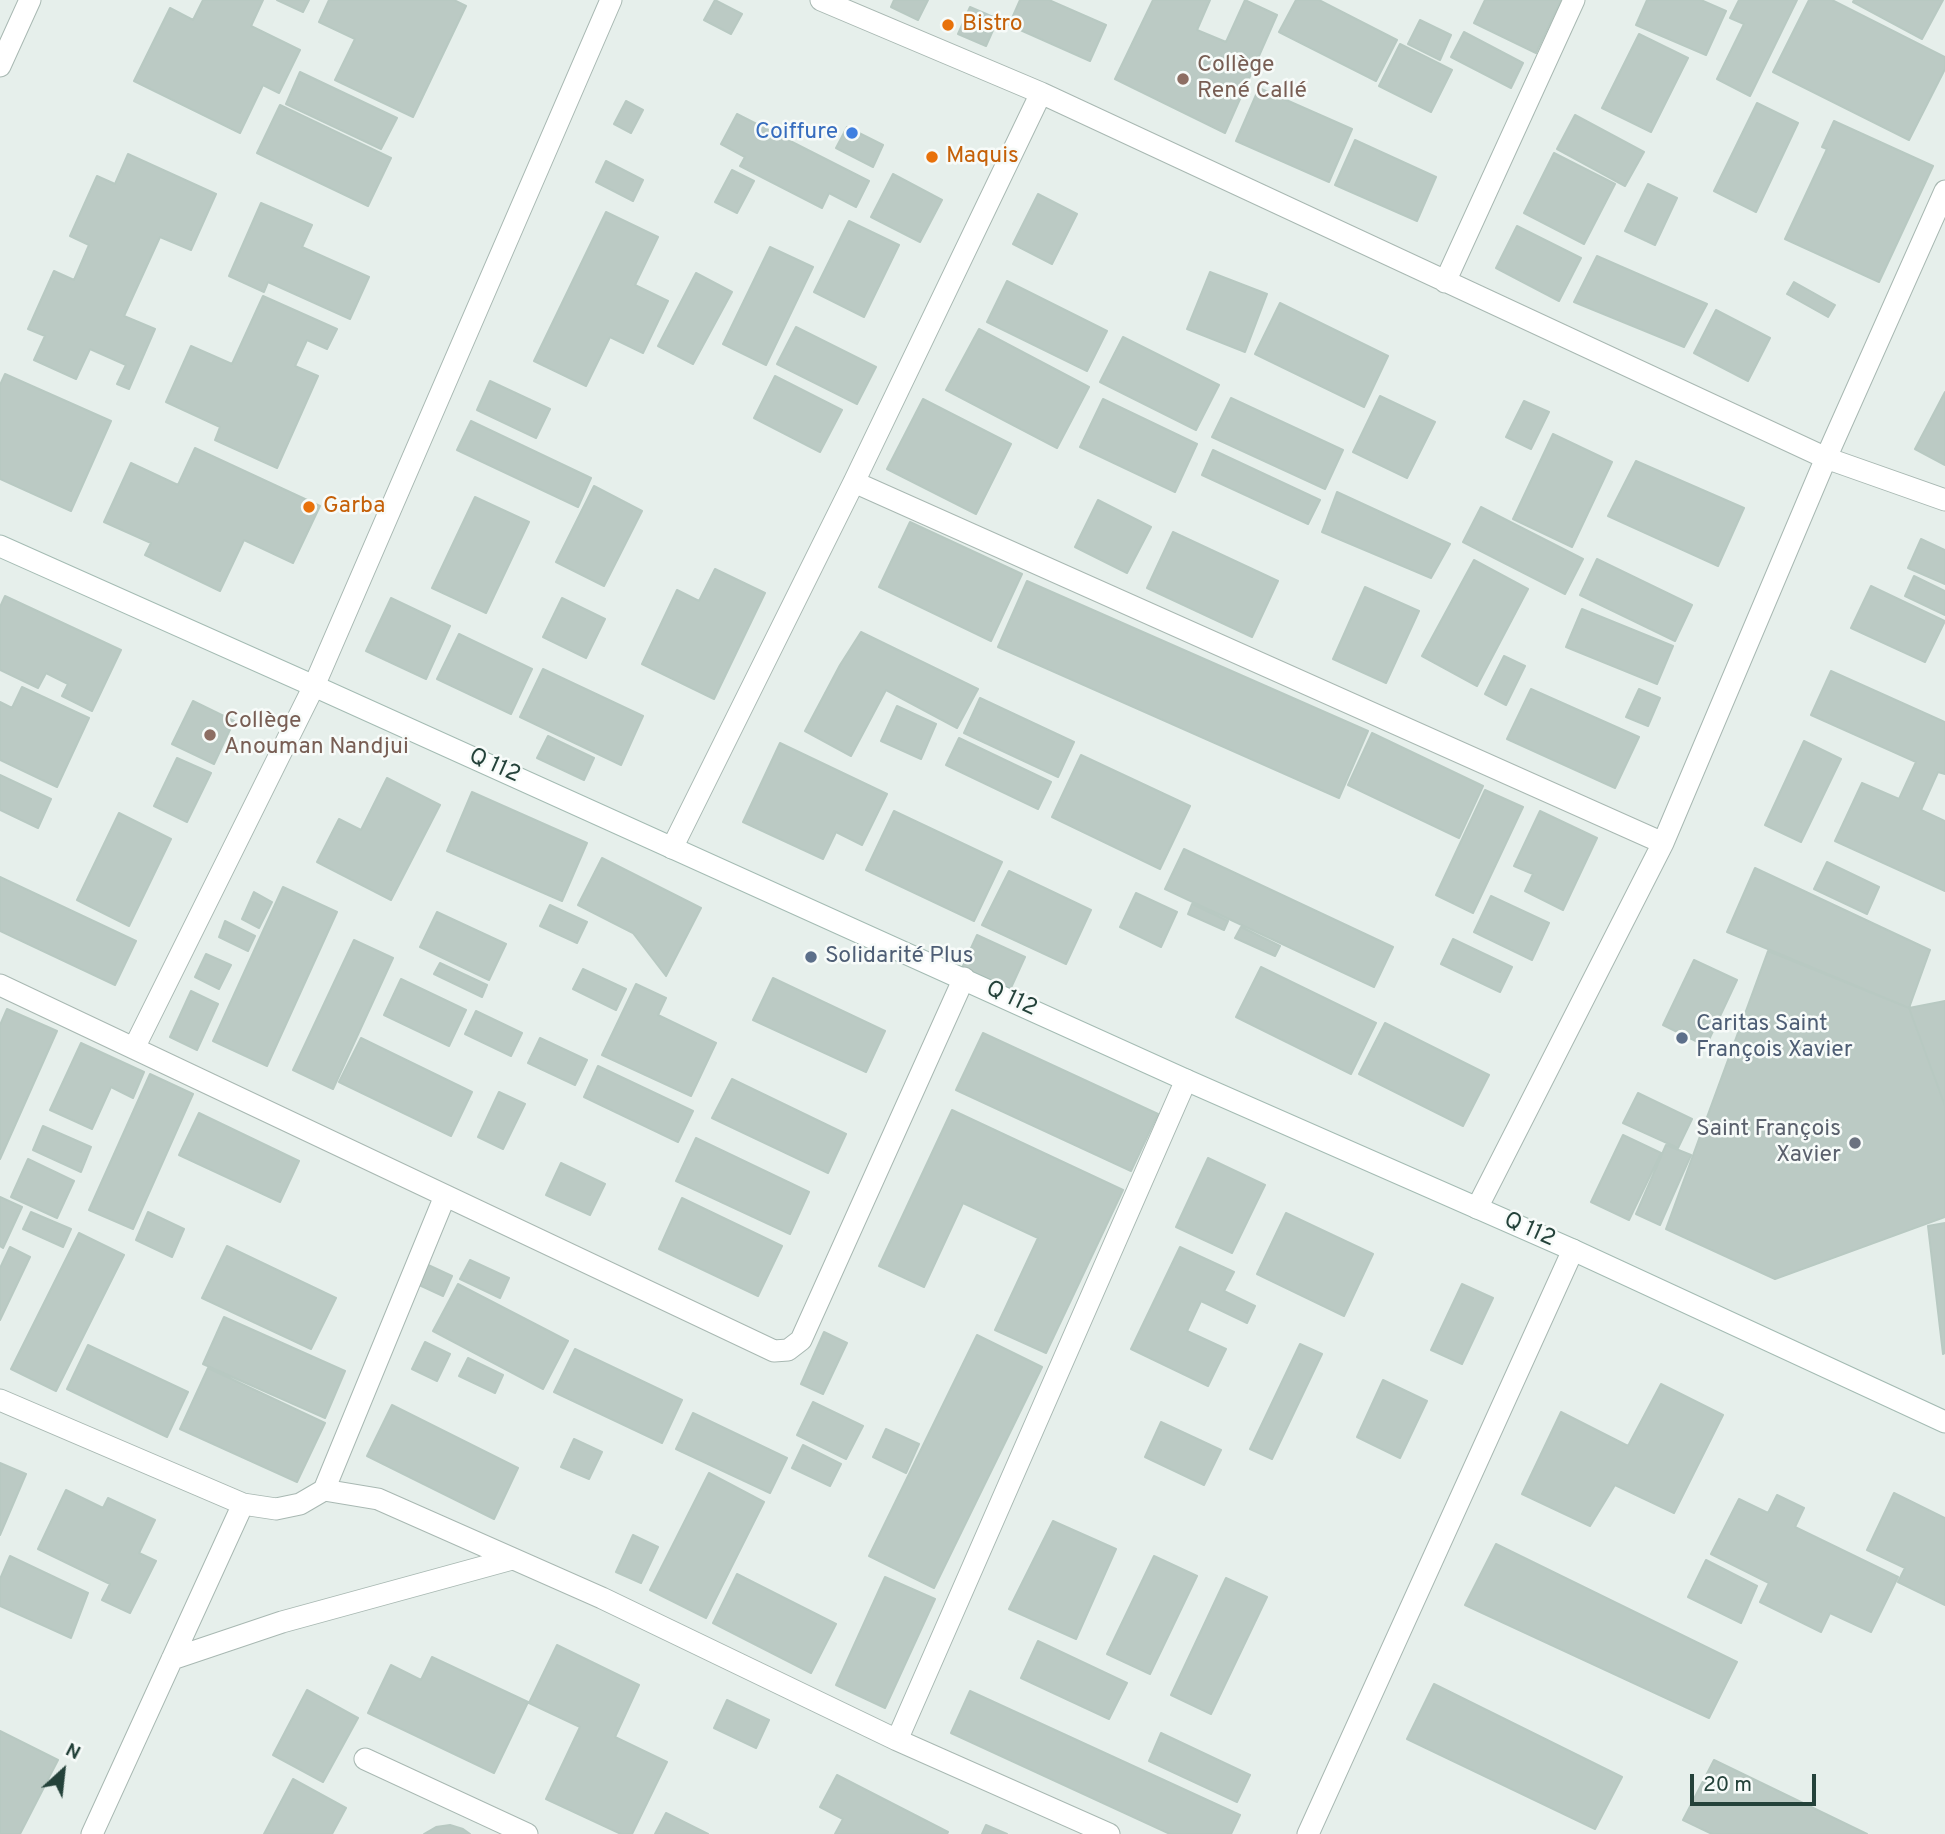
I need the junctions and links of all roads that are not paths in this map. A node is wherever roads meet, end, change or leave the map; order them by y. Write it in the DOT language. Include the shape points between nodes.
graph roads {
  1 [pos="30,0"];
  2 [pos="611,0"];
  3 [pos="821,0"];
  4 [pos="1574,0"];
  5 [pos="0,66"];
  6 [pos="1041,93"];
  7 [pos="1945,191"];
  8 [pos="1445,282"];
  9 [pos="1826,458"];
  10 [pos="854,482"];
  11 [pos="1945,500"];
  12 [pos="0,546"];
  13 [pos="314,686"];
  14 [pos="1663,843"];
  15 [pos="672,848"];
  16 [pos="964,978"];
  17 [pos="0,985"];
  18 [pos="134,1048"];
  19 [pos="1186,1080"];
  20 [pos="445,1196"];
  21 [pos="1477,1208"];
  22 [pos="1573,1250"];
  23 [pos="0,1400"];
  24 [pos="1945,1422"];
  25 [pos="324,1490"];
  26 [pos="243,1504"];
  27 [pos="513,1559"];
  28 [pos="172,1659"];
  29 [pos="897,1740"];
  30 [pos="366,1759"];
  31 [pos="92,1834"];
  32 [pos="527,1834"];
  33 [pos="1109,1834"];
  34 [pos="1308,1834"];
  1 -- 5 [label="street"];
  2 -- 13 [label="street"];
  3 -- 6 [label="street"];
  4 -- 8 [label="street"];
  6 -- 8 [label="street"];
  6 -- 10 [label="street"];
  7 -- 9 [label="street"];
  8 -- 9 [label="street"];
  9 -- 11 [label="street"];
  9 -- 14 [label="street"];
  10 -- 14 [label="street"];
  10 -- 15 [label="street"];
  12 -- 13 [label="street, Q 112"];
  13 -- 15 [label="street, Q 112"];
  13 -- 18 [label="street"];
  14 -- 21 [label="street"];
  15 -- 16 [label="street, Q 112"];
  16 -- 19 [label="street, Q 112"];
  16 -- 20 [label="street" via="802,1340 788,1350 774,1351"];
  17 -- 18 [label="street"];
  18 -- 20 [label="street"];
  19 -- 21 [label="street, Q 112"];
  19 -- 29 [label="street"];
  20 -- 25 [label="street"];
  21 -- 22 [label="street, Q 112"];
  22 -- 24 [label="street, Q 112"];
  22 -- 34 [label="street"];
  23 -- 26 [label="street"];
  25 -- 26 [label="street" via="300,1504 276,1509"];
  25 -- 27 [label="street" via="378,1499"];
  26 -- 28 [label="street"];
  27 -- 28 [label="street" via="282,1622"];
  27 -- 29 [label="street"];
  28 -- 31 [label="street"];
  29 -- 33 [label="street"];
  30 -- 32 [label="street"];
}
